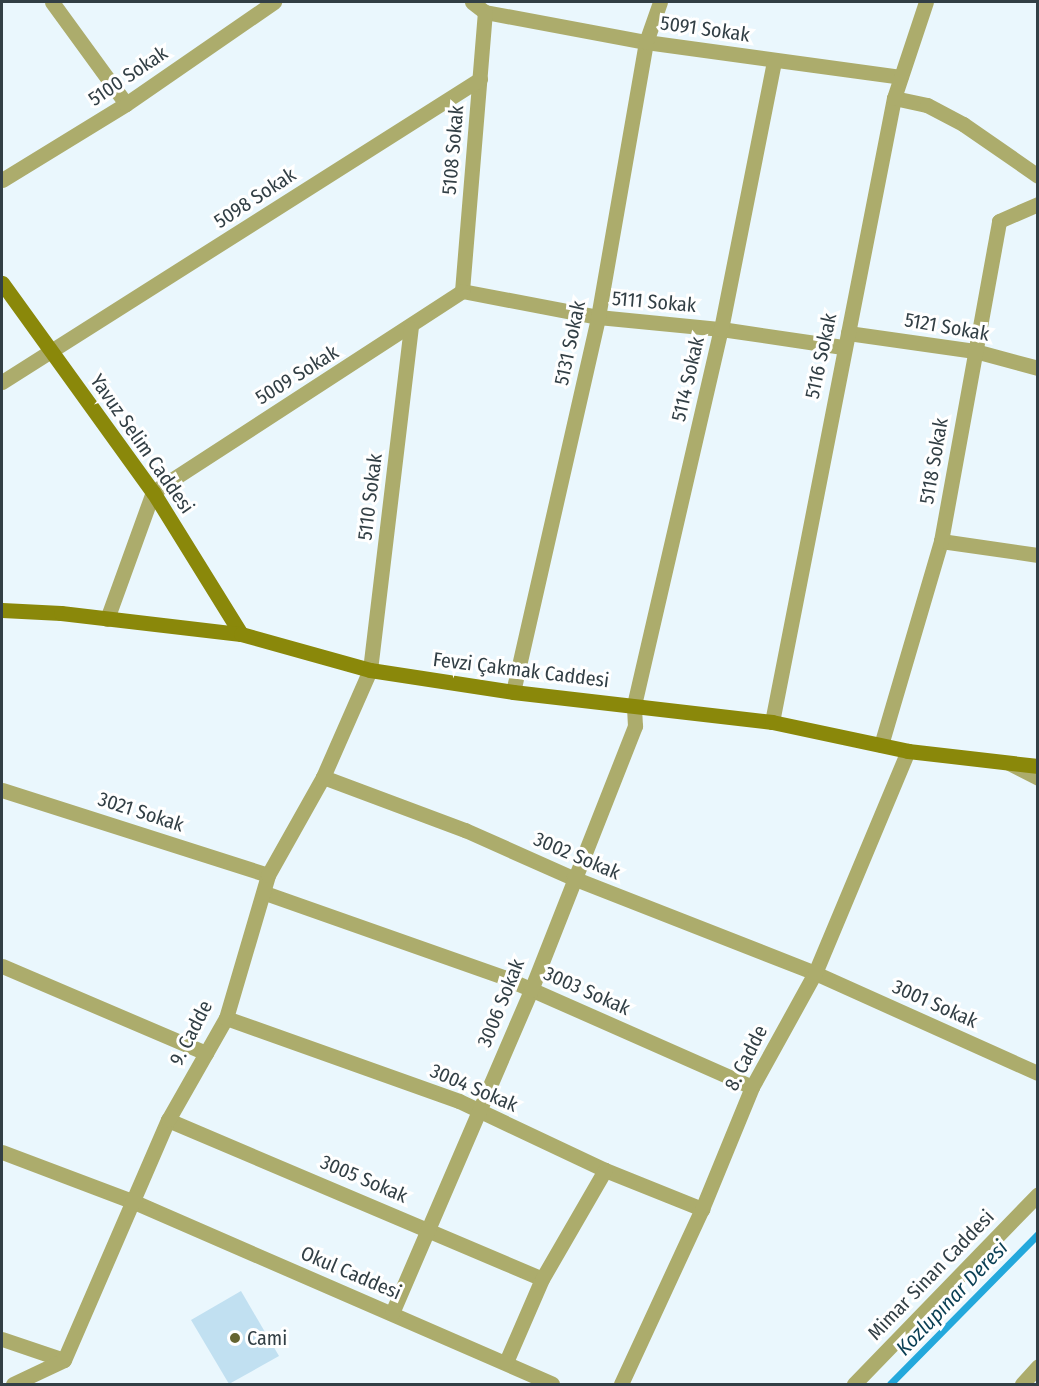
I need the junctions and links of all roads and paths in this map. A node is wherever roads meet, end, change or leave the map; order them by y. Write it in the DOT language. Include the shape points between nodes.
graph roads {
  1 [pos="52,2"];
  2 [pos="274,2"];
  3 [pos="472,2"];
  4 [pos="660,2"];
  5 [pos="926,2"];
  6 [pos="485,12"];
  7 [pos="646,42"];
  8 [pos="774,61"];
  9 [pos="901,76"];
  10 [pos="480,79"];
  11 [pos="894,98"];
  12 [pos="126,104"];
  13 [pos="1038,176"];
  14 [pos="2,180"];
  15 [pos="1038,204"];
  16 [pos="2,284"];
  17 [pos="462,291"];
  18 [pos="598,317"];
  19 [pos="411,328"];
  20 [pos="721,329"];
  21 [pos="846,340"];
  22 [pos="975,351"];
  23 [pos="52,352"];
  24 [pos="1038,368"];
  25 [pos="2,382"];
  26 [pos="153,492"];
  27 [pos="941,541"];
  28 [pos="1038,555"];
  29 [pos="2,610"];
  30 [pos="107,619"];
  31 [pos="241,634"];
  32 [pos="370,670"];
  33 [pos="513,692"];
  34 [pos="634,705"];
  35 [pos="772,722"];
  36 [pos="881,745"];
  37 [pos="908,751"];
  38 [pos="1005,762"];
  39 [pos="1038,766"];
  40 [pos="323,777"];
  41 [pos="1038,780"];
  42 [pos="2,789"];
  43 [pos="268,875"];
  44 [pos="573,878"];
  45 [pos="265,892"];
  46 [pos="2,966"];
  47 [pos="815,973"];
  48 [pos="531,990"];
  49 [pos="225,1018"];
  50 [pos="206,1053"];
  51 [pos="1038,1073"];
  52 [pos="752,1087"];
  53 [pos="479,1111"];
  54 [pos="168,1120"];
  55 [pos="2,1152"];
  56 [pos="605,1170"];
  57 [pos="1038,1194"];
  58 [pos="132,1201"];
  59 [pos="702,1209"];
  60 [pos="428,1229"];
  61 [pos="542,1279"];
  62 [pos="392,1313"];
  63 [pos="2,1339"];
  64 [pos="64,1360"];
  65 [pos="506,1362"];
  66 [pos="1038,1366"];
  67 [pos="13,1384"];
  68 [pos="552,1384"];
  69 [pos="621,1384"];
  70 [pos="855,1384"];
  71 [pos="1022,1384"];
  1 -- 12 [label="street"];
  2 -- 12 [label="street, 5100 Sokak"];
  3 -- 6 [label="street, 5091 Sokak"];
  4 -- 7 [label="street, 5131 Sokak"];
  5 -- 9 [label="street, 5116 Sokak"];
  6 -- 7 [label="street, 5091 Sokak"];
  6 -- 10 [label="street, 5108 Sokak"];
  7 -- 8 [label="street, 5091 Sokak"];
  7 -- 18 [label="street, 5131 Sokak"];
  8 -- 9 [label="street, 5091 Sokak"];
  8 -- 20 [label="street, 5114 Sokak"];
  9 -- 11 [label="street, 5116 Sokak"];
  10 -- 17 [label="street, 5108 Sokak"];
  10 -- 23 [label="street, 5098 Sokak"];
  11 -- 13 [label="street" via="927,105 963,124"];
  11 -- 21 [label="street, 5116 Sokak"];
  12 -- 14 [label="street, 5100 Sokak"];
  15 -- 22 [label="street, 5118 Sokak" via="999,221"];
  16 -- 23 [label="street, Yavuz Selim Caddesi"];
  17 -- 18 [label="street, 5111 Sokak"];
  17 -- 19 [label="street, 5009 Sokak"];
  18 -- 20 [label="street, 5111 Sokak"];
  18 -- 33 [label="street, 5131 Sokak"];
  19 -- 26 [label="street, 5009 Sokak"];
  19 -- 32 [label="street, 5110 Sokak"];
  20 -- 21 [label="street, 5111 Sokak"];
  20 -- 34 [label="street, 5114 Sokak"];
  21 -- 22 [label="street, 5121 Sokak"];
  21 -- 35 [label="street, 5116 Sokak"];
  22 -- 24 [label="street, 5121 Sokak"];
  22 -- 27 [label="street, 5118 Sokak"];
  23 -- 25 [label="street, 5098 Sokak"];
  23 -- 26 [label="street, Yavuz Selim Caddesi"];
  26 -- 30 [label="street"];
  26 -- 31 [label="street, Yavuz Selim Caddesi"];
  27 -- 28 [label="street"];
  27 -- 36 [label="street, 5118 Sokak"];
  29 -- 30 [label="street, Fevzi Çakmak Caddesi"];
  30 -- 31 [label="street, Fevzi Çakmak Caddesi"];
  31 -- 32 [label="street, Fevzi Çakmak Caddesi"];
  32 -- 33 [label="street, Fevzi Çakmak Caddesi"];
  32 -- 40 [label="street, 9. Cadde"];
  33 -- 34 [label="street, Fevzi Çakmak Caddesi"];
  34 -- 35 [label="street, Fevzi Çakmak Caddesi"];
  34 -- 44 [label="street, 3006 Sokak" via="635,726"];
  35 -- 36 [label="street, Fevzi Çakmak Caddesi"];
  36 -- 37 [label="street, Fevzi Çakmak Caddesi"];
  37 -- 38 [label="street, Fevzi Çakmak Caddesi"];
  37 -- 47 [label="street, 8. Cadde"];
  38 -- 39 [label="street, Fevzi Çakmak Caddesi"];
  38 -- 41 [label="lane"];
  40 -- 43 [label="street, 9. Cadde"];
  40 -- 44 [label="street, 3002 Sokak" via="465,830"];
  42 -- 43 [label="street, 3021 Sokak"];
  43 -- 45 [label="street, 9. Cadde"];
  44 -- 47 [label="street, 3002 Sokak"];
  44 -- 48 [label="street, 3006 Sokak"];
  45 -- 48 [label="street, 3003 Sokak"];
  45 -- 49 [label="street, 9. Cadde"];
  46 -- 50 [label="street"];
  47 -- 51 [label="street, 3001 Sokak"];
  47 -- 52 [label="street, 8. Cadde"];
  48 -- 52 [label="street, 3003 Sokak"];
  48 -- 53 [label="street, 3006 Sokak"];
  49 -- 50 [label="street, 9. Cadde"];
  49 -- 53 [label="street, 3004 Sokak"];
  50 -- 54 [label="street, 9. Cadde"];
  52 -- 59 [label="street, 8. Cadde"];
  53 -- 56 [label="street, 3004 Sokak"];
  53 -- 60 [label="street, 3006 Sokak"];
  54 -- 58 [label="street, 9. Cadde"];
  54 -- 60 [label="street, 3005 Sokak"];
  55 -- 58 [label="street, Okul Caddesi"];
  56 -- 59 [label="street, 3004 Sokak"];
  56 -- 61 [label="street"];
  57 -- 70 [label="street, Mimar Sinan Caddesi"];
  58 -- 62 [label="street, Okul Caddesi"];
  58 -- 64 [label="street, 9. Cadde"];
  59 -- 69 [label="street, 8. Cadde"];
  60 -- 61 [label="street, 3005 Sokak"];
  60 -- 62 [label="street, 3006 Sokak"];
  61 -- 65 [label="street"];
  62 -- 65 [label="street, Okul Caddesi"];
  63 -- 64 [label="street"];
  64 -- 67 [label="street"];
  65 -- 68 [label="street, Okul Caddesi"];
  66 -- 71 [label="street"];
}
